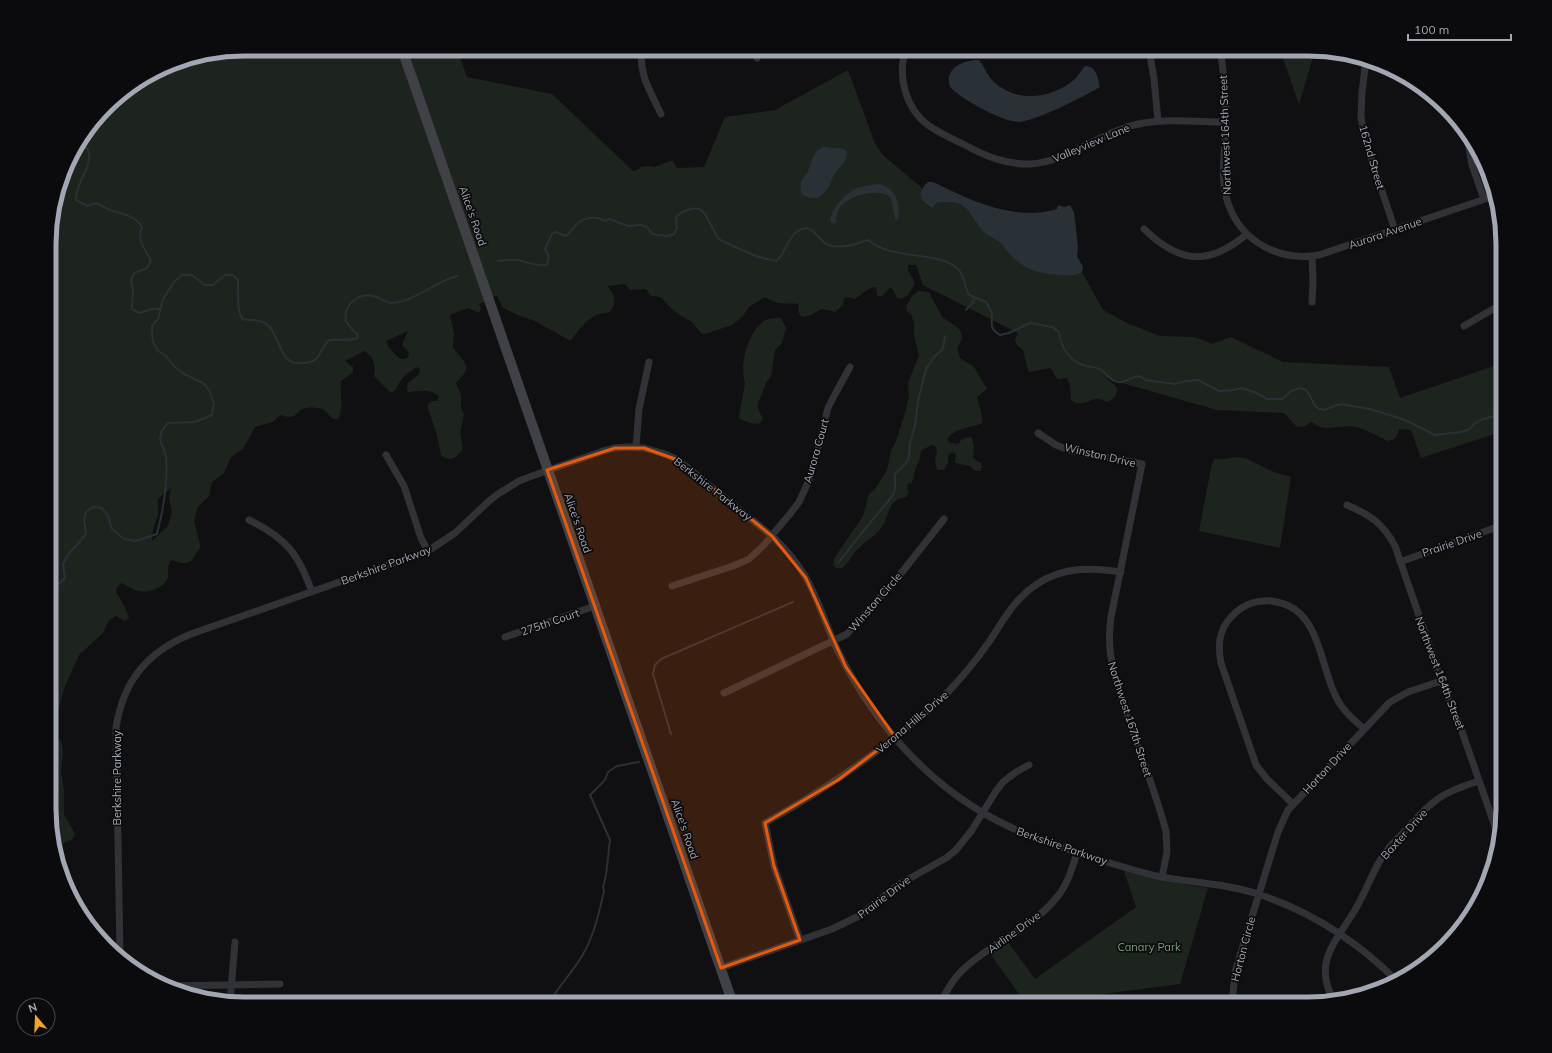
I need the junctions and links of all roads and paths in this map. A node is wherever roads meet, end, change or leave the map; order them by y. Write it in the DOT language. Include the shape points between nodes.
graph roads {
  1 [pos="404,56"];
  2 [pos="641,56"];
  3 [pos="904,56"];
  4 [pos="1150,56"];
  5 [pos="1221,56"];
  6 [pos="1365,65"];
  7 [pos="661,114"];
  8 [pos="1158,121"];
  9 [pos="1226,122"];
  10 [pos="1469,147"];
  11 [pos="1490,197"];
  12 [pos="1484,199"];
  13 [pos="1144,229"];
  14 [pos="1395,230"];
  15 [pos="1247,234"];
  16 [pos="1271,251"];
  17 [pos="1312,256"];
  18 [pos="1312,302"];
  19 [pos="1496,308"];
  20 [pos="1464,326"];
  21 [pos="649,362"];
  22 [pos="850,367"];
  23 [pos="1038,433"];
  24 [pos="636,447"];
  25 [pos="386,455"];
  26 [pos="1142,464"];
  27 [pos="547,470"];
  28 [pos="1347,506"];
  29 [pos="944,519"];
  30 [pos="249,520"];
  31 [pos="1496,530"];
  32 [pos="772,536"];
  33 [pos="428,551"];
  34 [pos="1400,562"];
  35 [pos="1121,572"];
  36 [pos="672,586"];
  37 [pos="312,592"];
  38 [pos="595,606"];
  39 [pos="505,637"];
  40 [pos="834,642"];
  41 [pos="1441,681"];
  42 [pos="724,693"];
  43 [pos="1364,729"];
  44 [pos="895,737"];
  45 [pos="1029,765"];
  46 [pos="1479,781"];
  47 [pos="1293,804"];
  48 [pos="983,813"];
  49 [pos="1495,827"];
  50 [pos="1077,852"];
  51 [pos="1162,877"];
  52 [pos="1259,894"];
  53 [pos="1340,933"];
  54 [pos="800,940"];
  55 [pos="235,942"];
  56 [pos="120,950"];
  57 [pos="721,968"];
  58 [pos="1393,977"];
  59 [pos="280,984"];
  60 [pos="231,985"];
  61 [pos="180,986"];
  62 [pos="1332,995"];
  63 [pos="230,997"];
  64 [pos="731,997"];
  65 [pos="944,997"];
  66 [pos="1233,997"];
  1 -- 27 [label="main road, Alice's Road"];
  2 -- 7 [label="street" via="642,74"];
  3 -- 8 [label="street, Valleyview Lane" via="903,81 910,102 920,117 936,130 996,160 1022,164 1047,161 1122,129"];
  4 -- 8 [label="street"];
  5 -- 9 [label="street, Northwest 164th Street"];
  6 -- 14 [label="street, 162nd Street" via="1361,116 1364,137"];
  8 -- 9 [label="street, Valleyview Lane"];
  9 -- 15 [label="street, Northwest 164th Street" via="1227,203"];
  10 -- 12 [label="street" via="1472,165"];
  11 -- 12 [label="street, Aurora Avenue"];
  12 -- 14 [label="street, Aurora Avenue"];
  13 -- 15 [label="street" via="1168,250 1195,257 1221,252"];
  14 -- 17 [label="street, Aurora Avenue"];
  15 -- 16 [label="street, Northwest 164th Street"];
  16 -- 17 [label="street, Aurora Avenue" via="1292,256"];
  17 -- 18 [label="street"];
  19 -- 20 [label="street"];
  21 -- 24 [label="street" via="640,403"];
  22 -- 32 [label="street, Aurora Court" via="828,408 815,462 805,489 790,514"];
  23 -- 26 [label="street, Winston Drive" via="1056,445 1072,451"];
  24 -- 27 [label="street, Berkshire Parkway" via="603,451"];
  24 -- 32 [label="street, Berkshire Parkway" via="678,460"];
  25 -- 33 [label="street" via="404,486 421,538"];
  26 -- 35 [label="street, Northwest 167th Street"];
  27 -- 33 [label="street, Berkshire Parkway" via="507,488 455,533"];
  27 -- 38 [label="main road, Alice's Road"];
  28 -- 34 [label="street, Northwest 164th Street" via="1371,516 1380,524 1389,534"];
  29 -- 40 [label="street, Winston Circle" via="899,576 852,629"];
  30 -- 37 [label="street" via="275,534 294,552"];
  31 -- 34 [label="street, Prairie Drive"];
  32 -- 36 [label="street, Aurora Court" via="756,553 741,563"];
  32 -- 40 [label="street, Berkshire Parkway" via="790,554 806,578"];
  33 -- 37 [label="street, Berkshire Parkway"];
  34 -- 41 [label="street, Northwest 164th Street"];
  35 -- 44 [label="street, Verona Hills Drive" via="1100,568 1072,570 1037,584 1013,605 958,682"];
  35 -- 51 [label="street, Northwest 167th Street" via="1110,626 1111,666 1166,831 1167,852"];
  37 -- 56 [label="street, Berkshire Parkway" via="175,640 153,655 127,689 118,715 116,742"];
  38 -- 39 [label="street, 275th Court"];
  38 -- 57 [label="main road, Alice's Road"];
  40 -- 42 [label="street, Winston Circle"];
  40 -- 44 [label="street, Berkshire Parkway" via="854,679"];
  41 -- 43 [label="street, Horton Drive" via="1399,696 1386,705"];
  41 -- 46 [label="street, Northwest 164th Street"];
  43 -- 47 [label="street, Horton Drive"];
  43 -- 47 [label="street" via="1344,710 1335,696 1314,634 1305,619 1291,607 1266,600 1250,603 1236,612 1222,632 1219,646 1220,663 1256,765"];
  44 -- 48 [label="street, Berkshire Parkway" via="926,771"];
  44 -- 54 [label="street, Verona Hills Drive" via="838,780 765,823 774,866"];
  45 -- 48 [label="street, Prairie Drive" via="1003,782"];
  46 -- 49 [label="street, Northwest 164th Street"];
  46 -- 53 [label="street, Baxter Drive" via="1436,800 1387,849 1361,901"];
  47 -- 52 [label="street, Horton Drive" via="1280,826"];
  48 -- 50 [label="street, Berkshire Parkway" via="1031,837"];
  48 -- 54 [label="street, Prairie Drive" via="965,840 946,858 898,885 868,910 847,923"];
  50 -- 51 [label="street, Berkshire Parkway"];
  50 -- 65 [label="street, Airline Drive" via="1065,885 1050,906 967,966 950,985"];
  51 -- 52 [label="street, Berkshire Parkway"];
  52 -- 53 [label="street, Berkshire Parkway" via="1295,908"];
  52 -- 66 [label="street, Horton Circle" via="1235,972"];
  53 -- 58 [label="street, Berkshire Parkway"];
  53 -- 62 [label="street, Baxter Drive" via="1329,951 1325,968"];
  54 -- 57 [label="street, Prairie Drive"];
  55 -- 60 [label="street"];
  57 -- 64 [label="main road, Alice's Road"];
  59 -- 60 [label="street"];
  60 -- 61 [label="street"];
  60 -- 63 [label="street"];
}
